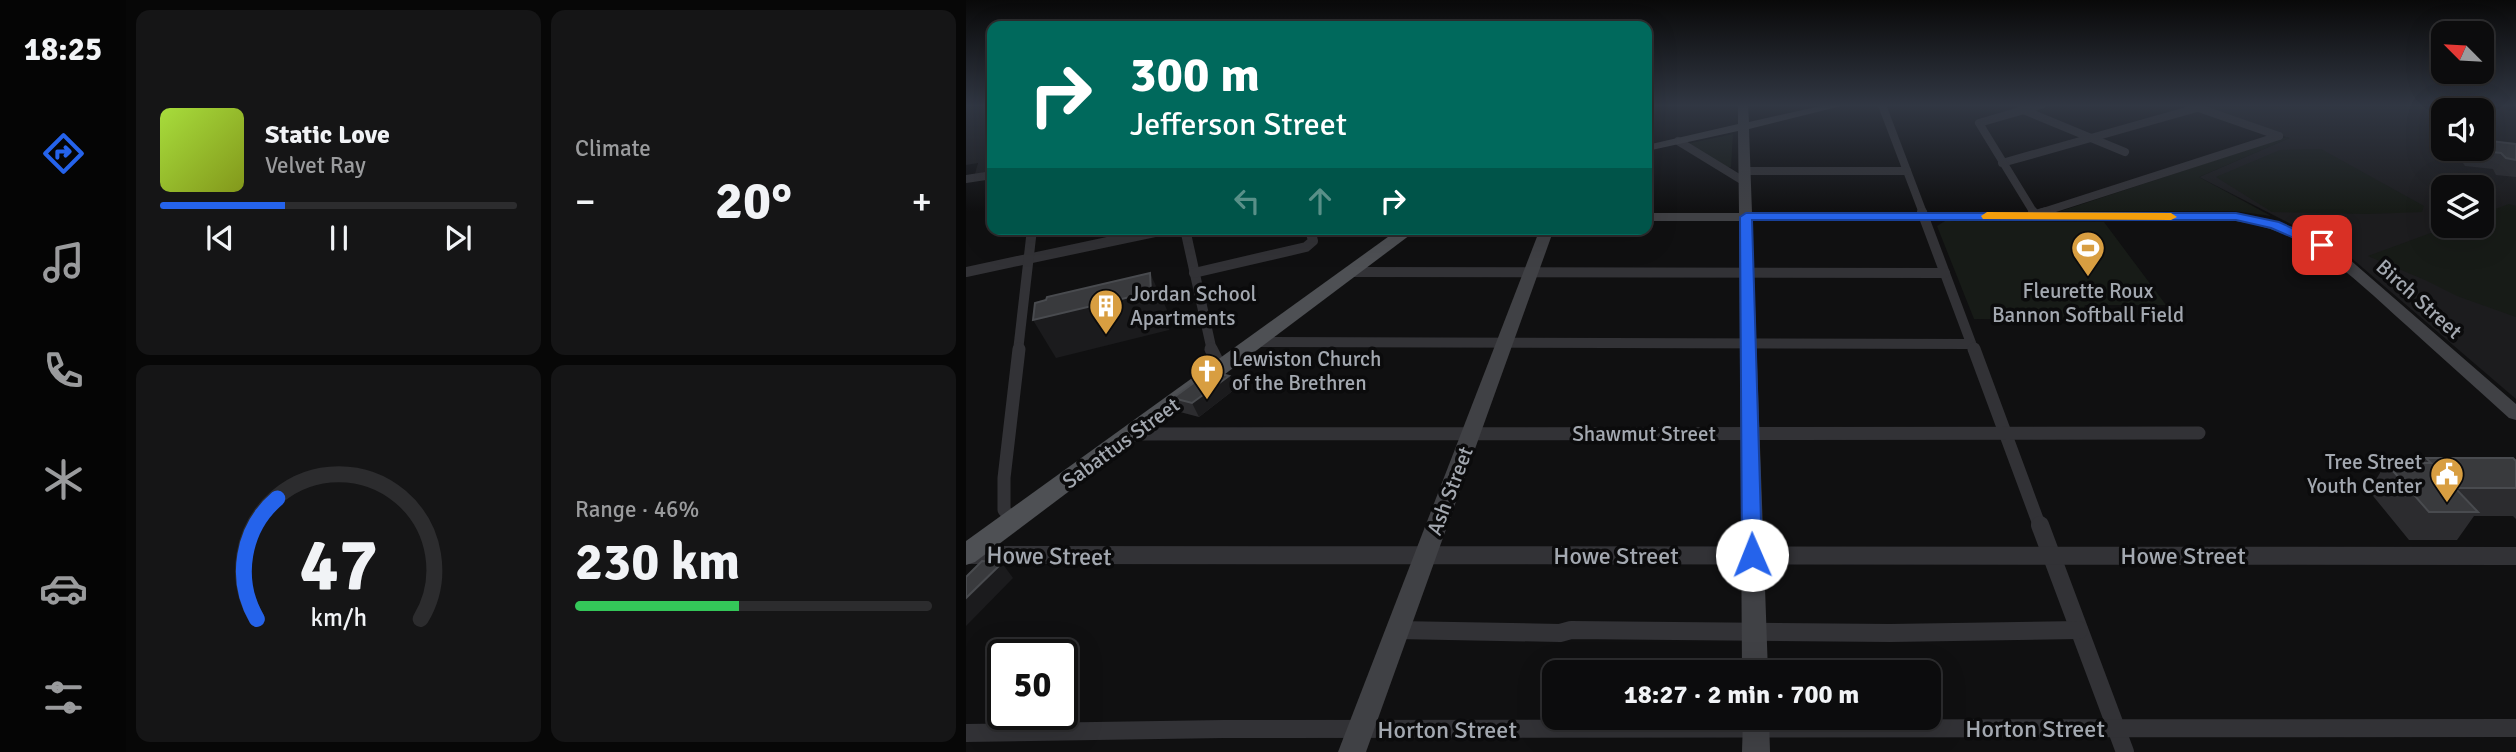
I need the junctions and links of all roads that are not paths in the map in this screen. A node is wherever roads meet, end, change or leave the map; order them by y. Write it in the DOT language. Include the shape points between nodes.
graph roads {
  1 [pos="1682,140"];
  2 [pos="1744,140"];
  3 [pos="1895,140"];
  4 [pos="1989,140"];
  5 [pos="2083,140"];
  6 [pos="2095,140"];
  7 [pos="2265,140"];
  8 [pos="1678,141"];
  9 [pos="1652,147"];
  10 [pos="2125,152"];
  11 [pos="2002,163"];
  12 [pos="1907,171"];
  13 [pos="987,176"];
  14 [pos="1745,176"];
  15 [pos="966,179"];
  16 [pos="2035,215"];
  17 [pos="1652,217"];
  18 [pos="1746,217"];
  19 [pos="1922,217"];
  20 [pos="1031,235"];
  21 [pos="1141,235"];
  22 [pos="1186,235"];
  23 [pos="1312,235"];
  24 [pos="1402,235"];
  25 [pos="1545,235"];
  26 [pos="1029,259"];
  27 [pos="966,272"];
  28 [pos="1352,272"];
  29 [pos="1533,272"];
  30 [pos="1194,273"];
  31 [pos="1747,273"];
  32 [pos="1945,273"];
  33 [pos="1258,342"];
  34 [pos="1507,342"];
  35 [pos="1748,343"];
  36 [pos="1971,344"];
  37 [pos="1221,369"];
  38 [pos="2516,414"];
  39 [pos="1472,433"];
  40 [pos="2199,433"];
  41 [pos="1130,434"];
  42 [pos="1751,434"];
  43 [pos="2005,434"];
  44 [pos="1019,518"];
  45 [pos="967,555"];
  46 [pos="1752,555"];
  47 [pos="1425,556"];
  48 [pos="2052,556"];
  49 [pos="2516,556"];
  50 [pos="1396,630"];
  51 [pos="2079,630"];
  52 [pos="1754,632"];
  53 [pos="1755,660"];
  54 [pos="2516,728"];
  55 [pos="1360,729"];
  56 [pos="2116,729"];
  57 [pos="966,733"];
  58 [pos="1756,733"];
  59 [pos="1352,752"];
  60 [pos="2125,752"];
  1 -- 8 [label="main road"];
  2 -- 14 [label="main road"];
  3 -- 12 [label="street"];
  4 -- 11 [label="street"];
  5 -- 11 [label="street"];
  6 -- 10 [label="street"];
  7 -- 16 [label="street"];
  8 -- 9 [label="main road"];
  8 -- 14 [label="street"];
  11 -- 16 [label="street"];
  12 -- 14 [label="street"];
  12 -- 19 [label="street"];
  13 -- 15 [label="street"];
  14 -- 18 [label="main road"];
  16 -- 19 [label="main road, Birch Street"];
  16 -- 38 [label="main road, Birch Street" via="2236,217 2302,236 2346,262"];
  17 -- 18 [label="main road, Birch Street"];
  18 -- 19 [label="main road, Birch Street"];
  18 -- 31 [label="main road"];
  19 -- 32 [label="street"];
  20 -- 26 [label="street"];
  21 -- 26 [label="street"];
  22 -- 30 [label="street"];
  23 -- 30 [label="street" via="1314,241 1306,247"];
  24 -- 28 [label="main road, Sabattus Street"];
  25 -- 29 [label="main road, Ash Street"];
  26 -- 27 [label="street"];
  26 -- 44 [label="street" via="1004,478 1004,510"];
  28 -- 29 [label="street"];
  28 -- 33 [label="main road, Sabattus Street"];
  29 -- 31 [label="street"];
  29 -- 34 [label="main road, Ash Street"];
  30 -- 37 [label="street" via="1211,349"];
  31 -- 32 [label="street"];
  31 -- 35 [label="main road"];
  32 -- 36 [label="street"];
  33 -- 34 [label="street"];
  33 -- 37 [label="main road, Sabattus Street"];
  34 -- 35 [label="street"];
  34 -- 39 [label="main road, Ash Street"];
  35 -- 36 [label="street"];
  35 -- 42 [label="main road"];
  36 -- 43 [label="street"];
  37 -- 41 [label="main road, Sabattus Street"];
  39 -- 41 [label="street, Shawmut Street"];
  39 -- 42 [label="street, Shawmut Street"];
  39 -- 47 [label="main road, Ash Street"];
  40 -- 43 [label="street, Shawmut Street"];
  41 -- 44 [label="main road, Sabattus Street"];
  42 -- 43 [label="street, Shawmut Street"];
  42 -- 46 [label="main road"];
  43 -- 48 [label="street"];
  44 -- 45 [label="main road, Sabattus Street"];
  45 -- 47 [label="street, Howe Street"];
  46 -- 47 [label="street, Howe Street"];
  46 -- 48 [label="street, Howe Street"];
  46 -- 52 [label="main road"];
  47 -- 50 [label="main road, Ash Street"];
  48 -- 49 [label="street, Howe Street"];
  48 -- 51 [label="street"];
  50 -- 52 [label="street"];
  50 -- 55 [label="main road, Ash Street"];
  51 -- 52 [label="street"];
  51 -- 56 [label="street"];
  52 -- 53 [label="main road"];
  54 -- 56 [label="street, Horton Street"];
  55 -- 57 [label="street, Horton Street"];
  55 -- 58 [label="street, Horton Street"];
  55 -- 59 [label="main road, Ash Street"];
  56 -- 58 [label="street, Horton Street"];
  56 -- 60 [label="street"];
}
